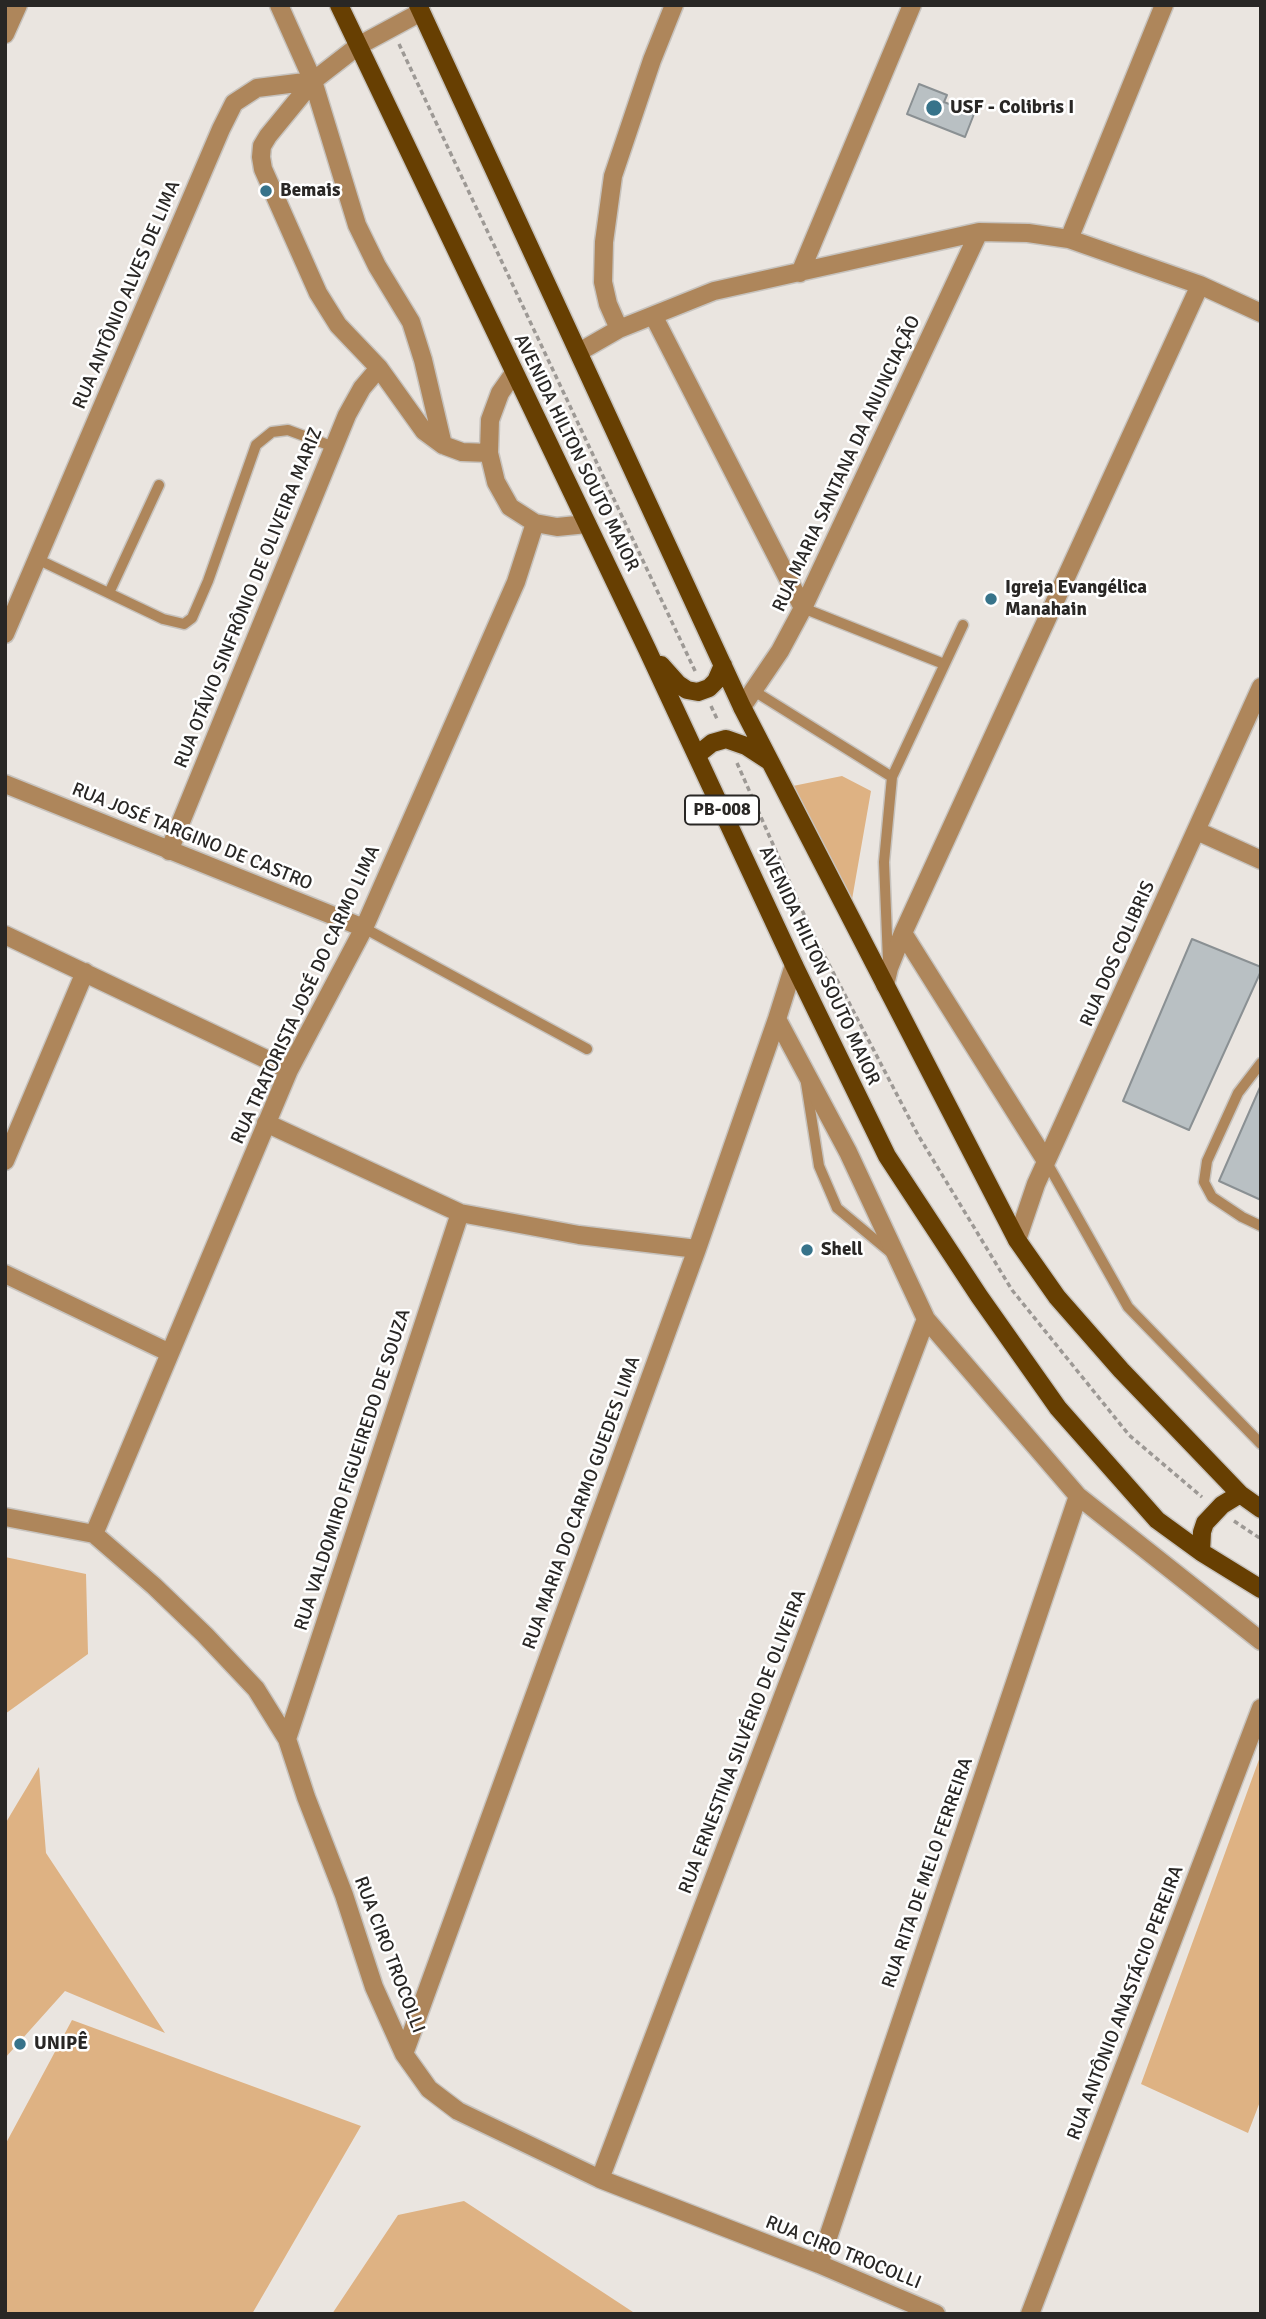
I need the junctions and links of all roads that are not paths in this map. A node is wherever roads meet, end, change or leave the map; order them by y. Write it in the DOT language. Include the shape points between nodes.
graph roads {
  1 [pos="18,5"];
  2 [pos="279,5"];
  3 [pos="339,5"];
  4 [pos="674,5"];
  5 [pos="912,5"];
  6 [pos="1164,5"];
  7 [pos="420,8"];
  8 [pos="5,34"];
  9 [pos="358,46"];
  10 [pos="313,82"];
  11 [pos="979,232"];
  12 [pos="1069,239"];
  13 [pos="800,273"];
  14 [pos="1200,285"];
  15 [pos="1261,313"];
  16 [pos="654,317"];
  17 [pos="619,329"];
  18 [pos="579,352"];
  19 [pos="379,368"];
  20 [pos="514,373"];
  21 [pos="443,445"];
  22 [pos="334,447"];
  23 [pos="489,453"];
  24 [pos="159,485"];
  25 [pos="535,523"];
  26 [pos="587,524"];
  27 [pos="37,559"];
  28 [pos="109,593"];
  29 [pos="803,608"];
  30 [pos="963,625"];
  31 [pos="5,634"];
  32 [pos="648,649"];
  33 [pos="944,664"];
  34 [pos="723,665"];
  35 [pos="1261,687"];
  36 [pos="754,691"];
  37 [pos="742,707"];
  38 [pos="697,755"];
  39 [pos="769,761"];
  40 [pos="892,776"];
  41 [pos="5,784"];
  42 [pos="1197,831"];
  43 [pos="169,851"];
  44 [pos="1261,860"];
  45 [pos="364,928"];
  46 [pos="903,933"];
  47 [pos="5,935"];
  48 [pos="794,965"];
  49 [pos="85,972"];
  50 [pos="887,977"];
  51 [pos="777,1019"];
  52 [pos="587,1049"];
  53 [pos="1261,1063"];
  54 [pos="803,1067"];
  55 [pos="289,1070"];
  56 [pos="266,1123"];
  57 [pos="5,1161"];
  58 [pos="1046,1161"];
  59 [pos="460,1213"];
  60 [pos="1261,1226"];
  61 [pos="1017,1240"];
  62 [pos="697,1249"];
  63 [pos="898,1259"];
  64 [pos="5,1274"];
  65 [pos="926,1319"];
  66 [pos="170,1353"];
  67 [pos="1261,1444"];
  68 [pos="1240,1494"];
  69 [pos="1078,1496"];
  70 [pos="1261,1509"];
  71 [pos="5,1517"];
  72 [pos="94,1534"];
  73 [pos="1201,1552"];
  74 [pos="1261,1589"];
  75 [pos="1261,1640"];
  76 [pos="1261,1708"];
  77 [pos="287,1739"];
  78 [pos="404,2054"];
  79 [pos="600,2179"];
  80 [pos="819,2264"];
  81 [pos="936,2314"];
  82 [pos="1030,2314"];
  1 -- 8 [label="street"];
  2 -- 10 [label="street"];
  3 -- 9 [label="main road, AVENIDA HILTON SOUTO MAIOR / PB-008"];
  4 -- 17 [label="street" via="613,176 603,282"];
  5 -- 13 [label="street"];
  6 -- 12 [label="street"];
  7 -- 9 [label="street"];
  7 -- 18 [label="main road, PB-008"];
  9 -- 10 [label="street"];
  9 -- 20 [label="main road, AVENIDA HILTON SOUTO MAIOR / PB-008"];
  10 -- 19 [label="street" via="262,146 263,169 326,309"];
  10 -- 21 [label="street" via="357,225 411,322"];
  10 -- 27 [label="street, RUA ANTÔNIO ALVES DE LIMA" via="257,88 234,103"];
  11 -- 12 [label="street"];
  11 -- 13 [label="street"];
  11 -- 29 [label="street, RUA MARIA SANTANA DA ANUNCIAÇÃO"];
  12 -- 14 [label="street"];
  13 -- 16 [label="street" via="714,291"];
  14 -- 15 [label="street"];
  14 -- 46 [label="street"];
  16 -- 17 [label="street"];
  16 -- 29 [label="street"];
  17 -- 18 [label="street"];
  18 -- 34 [label="main road, PB-008"];
  19 -- 21 [label="street" via="424,431"];
  19 -- 22 [label="street, RUA OTÁVIO SINFRÔNIO DE OLIVEIRA MARIZ" via="362,388"];
  20 -- 23 [label="street" via="490,420"];
  20 -- 26 [label="main road, AVENIDA HILTON SOUTO MAIOR / PB-008"];
  21 -- 23 [label="street" via="462,452"];
  22 -- 28 [label="lane" via="288,430 272,432 256,445 208,581 192,618 184,624"];
  22 -- 43 [label="street, RUA OTÁVIO SINFRÔNIO DE OLIVEIRA MARIZ"];
  23 -- 25 [label="street" via="496,482 510,507"];
  24 -- 28 [label="lane"];
  25 -- 26 [label="street" via="557,527"];
  25 -- 45 [label="street, RUA TRATORISTA JOSÉ DO CARMO LIMA" via="516,582"];
  26 -- 32 [label="main road, AVENIDA HILTON SOUTO MAIOR / PB-008"];
  27 -- 28 [label="lane"];
  27 -- 31 [label="street, RUA ANTÔNIO ALVES DE LIMA"];
  29 -- 33 [label="lane"];
  29 -- 36 [label="street, RUA MARIA SANTANA DA ANUNCIAÇÃO"];
  30 -- 33 [label="lane"];
  32 -- 34 [label="main road" via="687,690 709,688"];
  32 -- 38 [label="main road, AVENIDA HILTON SOUTO MAIOR / PB-008"];
  33 -- 40 [label="lane"];
  34 -- 37 [label="main road, PB-008"];
  35 -- 42 [label="street, RUA DOS COLIBRIS"];
  36 -- 37 [label="street, RUA MARIA SANTANA DA ANUNCIAÇÃO"];
  36 -- 40 [label="lane"];
  37 -- 39 [label="main road, PB-008"];
  38 -- 39 [label="main road" via="726,739"];
  38 -- 48 [label="main road, AVENIDA HILTON SOUTO MAIOR / PB-008"];
  39 -- 50 [label="main road, PB-008"];
  40 -- 50 [label="lane" via="884,862"];
  41 -- 43 [label="street, RUA JOSÉ TARGINO DE CASTRO"];
  42 -- 44 [label="street"];
  42 -- 58 [label="street, RUA DOS COLIBRIS"];
  43 -- 45 [label="street, RUA JOSÉ TARGINO DE CASTRO"];
  45 -- 52 [label="lane"];
  45 -- 55 [label="street, RUA TRATORISTA JOSÉ DO CARMO LIMA"];
  46 -- 50 [label="street"];
  46 -- 58 [label="street"];
  47 -- 49 [label="street"];
  48 -- 51 [label="street, RUA MARIA DO CARMO GUEDES LIMA"];
  48 -- 73 [label="main road, AVENIDA HILTON SOUTO MAIOR / PB-008" via="887,1156 979,1296 1058,1408 1157,1520"];
  49 -- 55 [label="street"];
  49 -- 57 [label="street"];
  50 -- 61 [label="main road, PB-008"];
  51 -- 54 [label="street"];
  51 -- 62 [label="street, RUA MARIA DO CARMO GUEDES LIMA"];
  53 -- 60 [label="lane" via="1238,1093 1207,1161 1204,1182 1212,1197"];
  54 -- 63 [label="street"];
  54 -- 63 [label="lane" via="819,1167 837,1208"];
  55 -- 56 [label="street, RUA TRATORISTA JOSÉ DO CARMO LIMA"];
  56 -- 59 [label="street"];
  56 -- 66 [label="street, RUA TRATORISTA JOSÉ DO CARMO LIMA"];
  58 -- 61 [label="street, RUA DOS COLIBRIS"];
  58 -- 67 [label="lane" via="1128,1307"];
  59 -- 62 [label="street" via="579,1235"];
  59 -- 77 [label="street, RUA VALDOMIRO FIGUEIREDO DE SOUZA"];
  61 -- 68 [label="main road, PB-008" via="1057,1297 1113,1361"];
  62 -- 78 [label="street, RUA MARIA DO CARMO GUEDES LIMA"];
  63 -- 65 [label="street"];
  64 -- 66 [label="street"];
  65 -- 69 [label="street"];
  65 -- 79 [label="street, RUA ERNESTINA SILVÉRIO DE OLIVEIRA"];
  66 -- 72 [label="street, RUA TRATORISTA JOSÉ DO CARMO LIMA"];
  68 -- 70 [label="main road, PB-008"];
  68 -- 73 [label="main road" via="1205,1523"];
  69 -- 75 [label="street"];
  69 -- 80 [label="street, RUA RITA DE MELO FERREIRA"];
  71 -- 72 [label="street"];
  72 -- 77 [label="street, RUA CIRO TROCOLLI" via="154,1586 256,1689"];
  73 -- 74 [label="main road, AVENIDA HILTON SOUTO MAIOR / PB-008"];
  76 -- 82 [label="street, RUA ANTÔNIO ANASTÁCIO PEREIRA"];
  77 -- 78 [label="street, RUA CIRO TROCOLLI" via="374,1987"];
  78 -- 79 [label="street, RUA CIRO TROCOLLI" via="429,2089 458,2111"];
  79 -- 80 [label="street, RUA CIRO TROCOLLI"];
  80 -- 81 [label="street, RUA CIRO TROCOLLI"];
}
